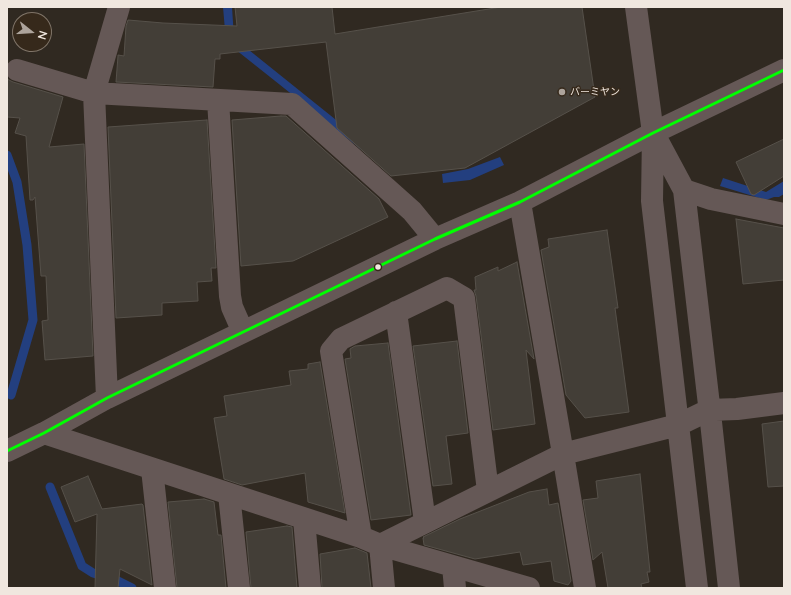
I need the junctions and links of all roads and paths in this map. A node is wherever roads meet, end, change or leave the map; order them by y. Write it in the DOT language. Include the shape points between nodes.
graph roads {
  1 [pos="119,7"];
  2 [pos="636,7"];
  3 [pos="17,70"];
  4 [pos="784,70"];
  5 [pos="94,94"];
  6 [pos="218,100"];
  7 [pos="653,132"];
  8 [pos="684,190"];
  9 [pos="520,202"];
  10 [pos="784,214"];
  11 [pos="435,239"];
  12 [pos="396,312"];
  13 [pos="243,332"];
  14 [pos="107,398"];
  15 [pos="784,403"];
  16 [pos="709,410"];
  17 [pos="678,425"];
  18 [pos="44,433"];
  19 [pos="7,451"];
  20 [pos="563,454"];
  21 [pos="152,469"];
  22 [pos="488,491"];
  23 [pos="229,494"];
  24 [pos="304,519"];
  25 [pos="425,522"];
  26 [pos="371,541"];
  27 [pos="453,566"];
  28 [pos="165,588"];
  29 [pos="239,588"];
  30 [pos="310,588"];
  31 [pos="384,588"];
  32 [pos="455,588"];
  33 [pos="529,588"];
  34 [pos="585,588"];
  35 [pos="697,588"];
  36 [pos="729,588"];
  1 -- 5 [label="street"];
  2 -- 7 [label="street"];
  3 -- 5 [label="street"];
  4 -- 7 [label="street"];
  5 -- 6 [label="street"];
  5 -- 14 [label="street"];
  6 -- 11 [label="street" via="292,104 412,211"];
  6 -- 13 [label="street" via="230,296"];
  7 -- 8 [label="street"];
  7 -- 9 [label="street"];
  7 -- 17 [label="street" via="652,201"];
  8 -- 10 [label="street" via="711,199"];
  8 -- 16 [label="street"];
  9 -- 11 [label="street"];
  9 -- 20 [label="street"];
  11 -- 13 [label="street"];
  12 -- 22 [label="street" via="447,288 464,298"];
  12 -- 25 [label="street"];
  12 -- 26 [label="street" via="340,339 331,351"];
  13 -- 14 [label="street"];
  14 -- 18 [label="street"];
  15 -- 16 [label="street"];
  16 -- 17 [label="street"];
  16 -- 36 [label="street"];
  17 -- 20 [label="street"];
  17 -- 35 [label="street"];
  18 -- 19 [label="street"];
  18 -- 21 [label="street"];
  20 -- 22 [label="street"];
  20 -- 34 [label="street"];
  21 -- 23 [label="street"];
  21 -- 28 [label="street"];
  22 -- 25 [label="street"];
  23 -- 24 [label="street"];
  23 -- 29 [label="street"];
  24 -- 26 [label="street"];
  24 -- 30 [label="street"];
  25 -- 26 [label="street"];
  26 -- 27 [label="street"];
  26 -- 31 [label="street"];
  27 -- 32 [label="street"];
  27 -- 33 [label="street"];
}
